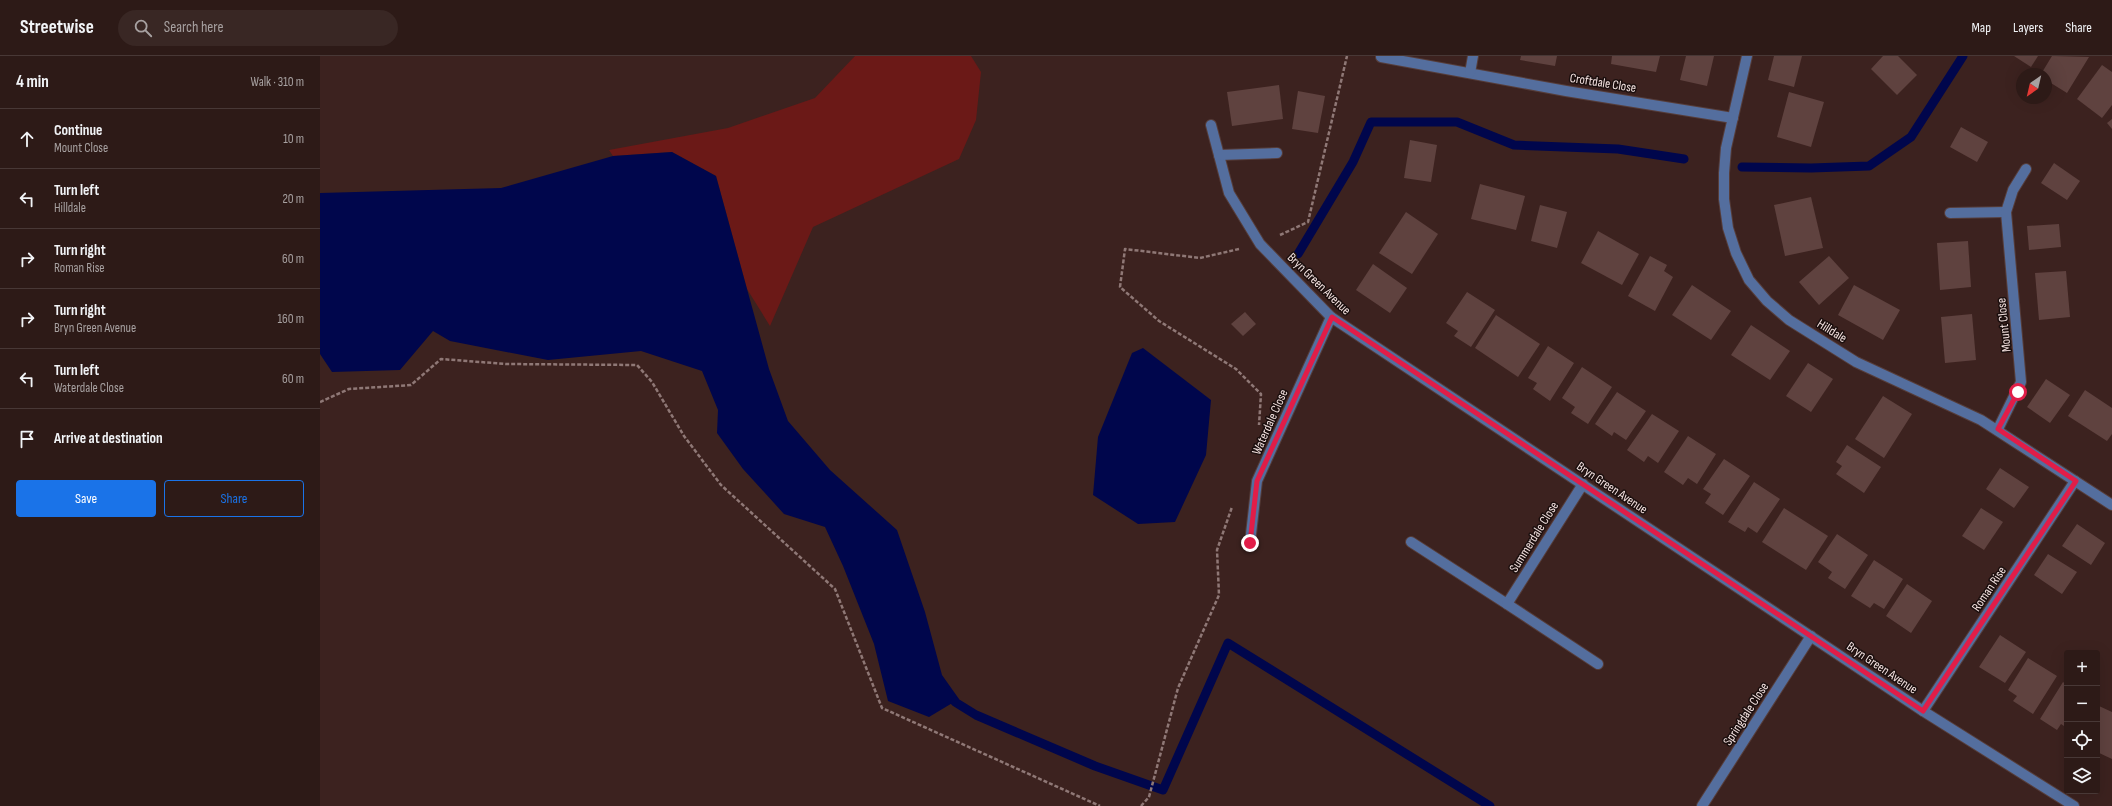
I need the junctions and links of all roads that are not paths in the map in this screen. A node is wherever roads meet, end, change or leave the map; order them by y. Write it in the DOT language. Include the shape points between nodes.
graph roads {
  1 [pos="1473,56"];
  2 [pos="1747,56"];
  3 [pos="1381,57"];
  4 [pos="1470,73"];
  5 [pos="1733,118"];
  6 [pos="1211,125"];
  7 [pos="1277,153"];
  8 [pos="1219,155"];
  9 [pos="2026,169"];
  10 [pos="2006,212"];
  11 [pos="1950,213"];
  12 [pos="1332,317"];
  13 [pos="1998,429"];
  14 [pos="2076,481"];
  15 [pos="1583,484"];
  16 [pos="2112,505"];
  17 [pos="1411,542"];
  18 [pos="1250,543"];
  19 [pos="1507,604"];
  20 [pos="1811,636"];
  21 [pos="1598,664"];
  22 [pos="1923,711"];
  23 [pos="1702,806"];
  24 [pos="2074,806"];
  1 -- 4 [label="street"];
  2 -- 5 [label="street, Hilldale"];
  3 -- 4 [label="street, Croftdale Close"];
  4 -- 5 [label="street, Croftdale Close"];
  5 -- 13 [label="street, Hilldale" via="1724,173 1728,228 1736,253 1750,280 1767,301 1789,320 1856,362"];
  6 -- 8 [label="street, Bryn Green Avenue"];
  7 -- 8 [label="street"];
  8 -- 12 [label="street, Bryn Green Avenue" via="1229,193 1260,244"];
  9 -- 10 [label="street, Mount Close" via="2013,190"];
  10 -- 11 [label="street"];
  10 -- 13 [label="street, Mount Close" via="2021,382"];
  12 -- 15 [label="street, Bryn Green Avenue"];
  12 -- 18 [label="street, Waterdale Close" via="1257,481"];
  13 -- 14 [label="street, Hilldale"];
  14 -- 16 [label="street, Hilldale"];
  14 -- 22 [label="street, Roman Rise"];
  15 -- 19 [label="street, Summerdale Close"];
  15 -- 20 [label="street, Bryn Green Avenue"];
  17 -- 19 [label="street"];
  19 -- 21 [label="street"];
  20 -- 22 [label="street, Bryn Green Avenue"];
  20 -- 23 [label="street, Springdale Close"];
  22 -- 24 [label="street, Bryn Green Avenue"];
}
